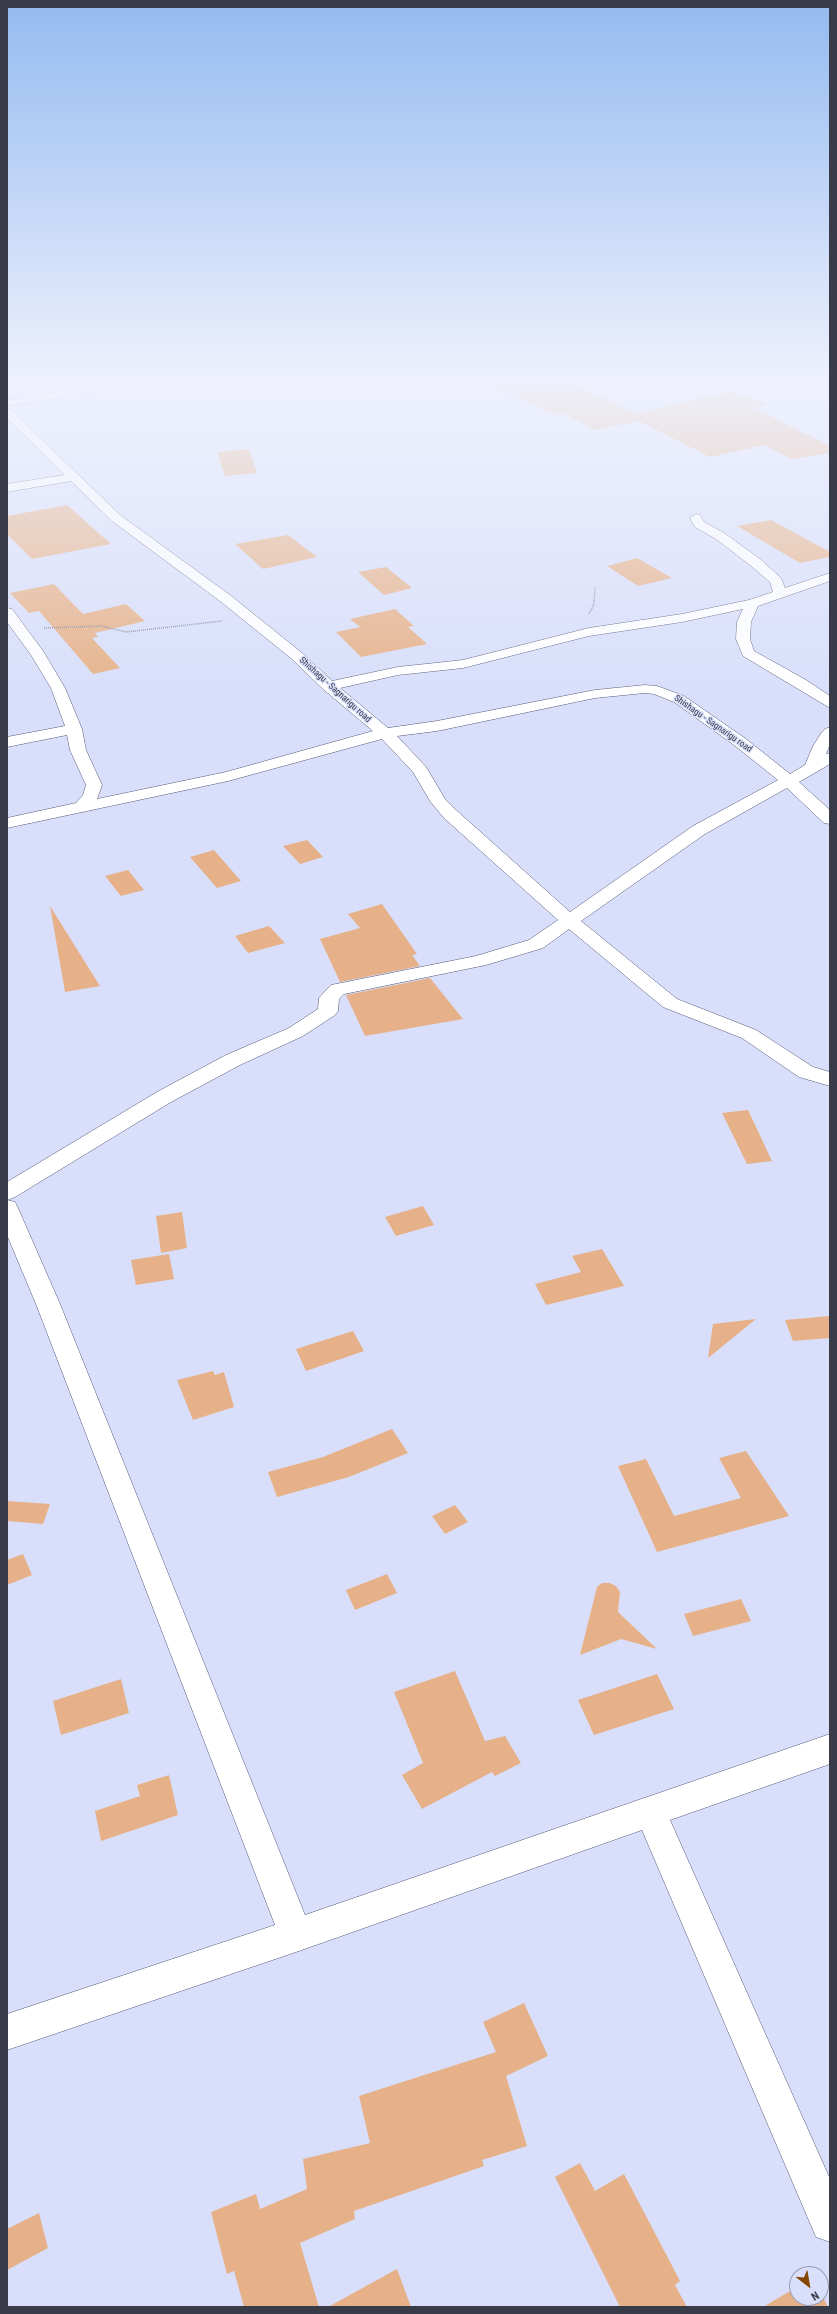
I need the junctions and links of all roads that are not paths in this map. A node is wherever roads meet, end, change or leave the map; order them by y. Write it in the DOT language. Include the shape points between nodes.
graph roads {
  1 [pos="26,485"];
  2 [pos="83,485"];
  3 [pos="7,488"];
  4 [pos="696,518"];
  5 [pos="830,577"];
  6 [pos="780,593"];
  7 [pos="752,603"];
  8 [pos="7,612"];
  9 [pos="13,628"];
  10 [pos="328,686"];
  11 [pos="830,704"];
  12 [pos="74,729"];
  13 [pos="830,732"];
  14 [pos="385,733"];
  15 [pos="7,742"];
  16 [pos="830,758"];
  17 [pos="812,768"];
  18 [pos="789,781"];
  19 [pos="81,808"];
  20 [pos="830,819"];
  21 [pos="7,823"];
  22 [pos="570,921"];
  23 [pos="830,1079"];
  24 [pos="7,1192"];
  25 [pos="7,1208"];
  26 [pos="830,1749"];
  27 [pos="650,1811"];
  28 [pos="296,1935"];
  29 [pos="7,2032"];
  30 [pos="830,2223"];
  1 -- 3 [label="street"];
  2 -- 10 [label="street, Shishagu - Sagnarigu road" via="116,518 248,616 297,656"];
  4 -- 6 [label="street" via="699,524 755,562 776,581"];
  5 -- 6 [label="street"];
  6 -- 7 [label="street"];
  7 -- 10 [label="street" via="682,618 588,632 463,664 398,671"];
  7 -- 11 [label="street" via="744,622 743,639 748,653 801,683"];
  8 -- 9 [label="street"];
  9 -- 12 [label="street" via="58,688"];
  10 -- 14 [label="street, Shishagu - Sagnarigu road"];
  12 -- 15 [label="street"];
  12 -- 19 [label="street" via="78,750 94,785 92,796"];
  13 -- 17 [label="street"];
  14 -- 18 [label="street, Shishagu - Sagnarigu road" via="437,726 595,694 657,690 679,698"];
  14 -- 19 [label="street" via="228,776"];
  14 -- 22 [label="street" via="420,770 438,801 450,814"];
  16 -- 17 [label="street"];
  17 -- 18 [label="street"];
  18 -- 20 [label="street, Shishagu - Sagnarigu road"];
  18 -- 22 [label="street" via="699,830"];
  19 -- 21 [label="street"];
  22 -- 23 [label="street" via="670,1003 749,1034 806,1072"];
  22 -- 24 [label="street" via="536,944 519,950 479,961 338,989 328,998 328,1011 296,1032 233,1060 170,1093"];
  25 -- 28 [label="street" via="48,1304"];
  26 -- 27 [label="street"];
  27 -- 28 [label="street"];
  27 -- 30 [label="street"];
  28 -- 29 [label="street"];
}
